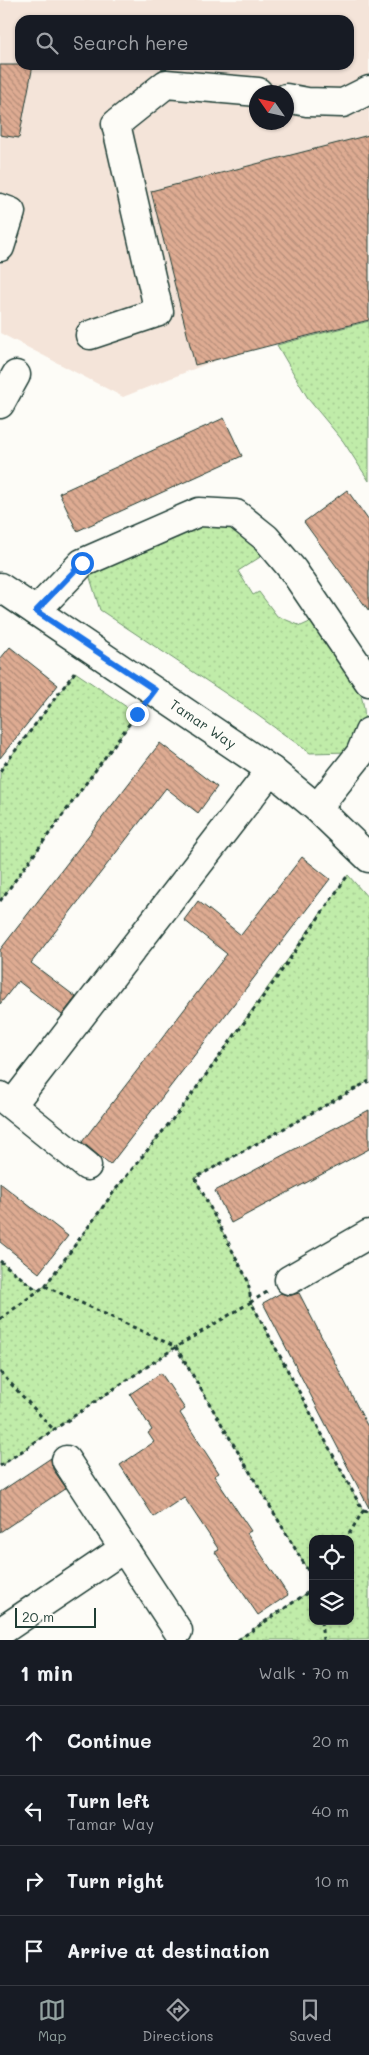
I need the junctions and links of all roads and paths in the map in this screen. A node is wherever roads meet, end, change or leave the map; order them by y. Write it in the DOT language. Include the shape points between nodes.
graph roads {
  1 [pos="369,90"];
  2 [pos="249,92"];
  3 [pos="294,100"];
  4 [pos="0,208"];
  5 [pos="0,246"];
  6 [pos="90,335"];
  7 [pos="16,375"];
  8 [pos="0,404"];
  9 [pos="0,587"];
  10 [pos="36,611"];
  11 [pos="92,648"];
  12 [pos="369,682"];
  13 [pos="155,690"];
  14 [pos="369,732"];
  15 [pos="271,770"];
  16 [pos="0,771"];
  17 [pos="317,808"];
  18 [pos="366,856"];
  19 [pos="0,901"];
  20 [pos="369,1081"];
  21 [pos="6,1101"];
  22 [pos="88,1166"];
  23 [pos="369,1234"];
  24 [pos="0,1261"];
  25 [pos="289,1280"];
  26 [pos="45,1286"];
  27 [pos="38,1290"];
  28 [pos="251,1302"];
  29 [pos="0,1319"];
  30 [pos="176,1347"];
  31 [pos="0,1372"];
  32 [pos="54,1428"];
  33 [pos="66,1460"];
  34 [pos="0,1466"];
  35 [pos="369,1508"];
  36 [pos="363,1511"];
  37 [pos="369,1512"];
  38 [pos="348,1535"];
  39 [pos="124,1549"];
  40 [pos="309,1572"];
  41 [pos="309,1592"];
  42 [pos="321,1625"];
  43 [pos="178,1631"];
  44 [pos="0,1632"];
  45 [pos="238,1640"];
  46 [pos="323,1640"];
  1 -- 3 [label="street" via="343,103"];
  2 -- 6 [label="street" via="166,84 116,124 159,312"];
  4 -- 5 [label="street" via="11,212"];
  7 -- 8 [label="street"];
  9 -- 10 [label="street, Tamar Way"];
  10 -- 11 [label="street, Tamar Way"];
  10 -- 12 [label="street" via="82,563 199,512 236,514 266,538 293,570"];
  11 -- 13 [label="street, Tamar Way"];
  11 -- 16 [label="path"];
  13 -- 15 [label="street, Tamar Way"];
  13 -- 19 [label="path"];
  14 -- 17 [label="street" via="360,754"];
  15 -- 17 [label="street, Tamar Way"];
  15 -- 21 [label="street"];
  17 -- 18 [label="street, Tamar Way"];
  18 -- 26 [label="path"];
  20 -- 28 [label="path" via="195,1178 248,1282"];
  21 -- 22 [label="street"];
  23 -- 25 [label="street"];
  24 -- 27 [label="path"];
  26 -- 27 [label="path"];
  26 -- 30 [label="path"];
  27 -- 29 [label="path"];
  28 -- 30 [label="path"];
  28 -- 36 [label="path"];
  30 -- 32 [label="path"];
  30 -- 40 [label="path"];
  31 -- 32 [label="path"];
  32 -- 34 [label="path"];
  33 -- 39 [label="street"];
  35 -- 36 [label="path"];
  36 -- 37 [label="path"];
  36 -- 38 [label="path"];
  39 -- 43 [label="street"];
  39 -- 44 [label="street"];
  41 -- 45 [label="path"];
  42 -- 46 [label="path"];
}
